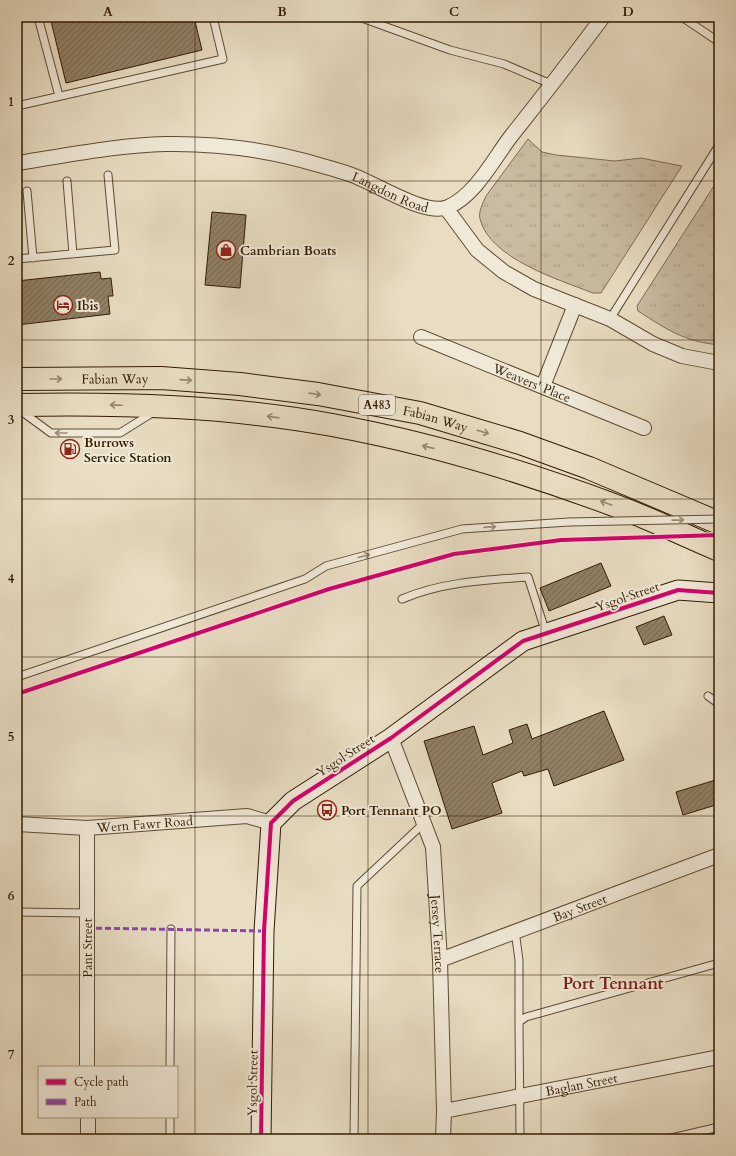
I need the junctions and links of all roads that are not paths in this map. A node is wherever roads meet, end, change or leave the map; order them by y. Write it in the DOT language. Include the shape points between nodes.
graph roads {
  1 [pos="38,17"];
  2 [pos="213,17"];
  3 [pos="359,17"];
  4 [pos="603,17"];
  5 [pos="682,17"];
  6 [pos="719,42"];
  7 [pos="553,85"];
  8 [pos="59,96"];
  9 [pos="17,106"];
  10 [pos="719,145"];
  11 [pos="17,163"];
  12 [pos="108,175"];
  13 [pos="67,181"];
  14 [pos="27,191"];
  15 [pos="446,208"];
  16 [pos="73,254"];
  17 [pos="33,258"];
  18 [pos="17,259"];
  19 [pos="575,305"];
  20 [pos="610,319"];
  21 [pos="420,336"];
  22 [pos="719,364"];
  23 [pos="17,379"];
  24 [pos="543,386"];
  25 [pos="17,405"];
  26 [pos="163,407"];
  27 [pos="17,409"];
  28 [pos="644,428"];
  29 [pos="719,519"];
  30 [pos="719,523"];
  31 [pos="719,550"];
  32 [pos="719,593"];
  33 [pos="402,599"];
  34 [pos="546,634"];
  35 [pos="17,677"];
  36 [pos="708,696"];
  37 [pos="719,704"];
  38 [pos="390,738"];
  39 [pos="271,823"];
  40 [pos="424,823"];
  41 [pos="17,824"];
  42 [pos="87,828"];
  43 [pos="719,855"];
  44 [pos="17,912"];
  45 [pos="87,913"];
  46 [pos="171,929"];
  47 [pos="515,932"];
  48 [pos="440,960"];
  49 [pos="719,963"];
  50 [pos="519,1022"];
  51 [pos="719,1057"];
  52 [pos="88,1066"];
  53 [pos="170,1066"];
  54 [pos="521,1096"];
  55 [pos="444,1111"];
  56 [pos="88,1118"];
  57 [pos="170,1118"];
  58 [pos="719,1127"];
  59 [pos="88,1139"];
  60 [pos="170,1139"];
  61 [pos="261,1139"];
  62 [pos="354,1139"];
  63 [pos="443,1139"];
  64 [pos="520,1139"];
  65 [pos="667,1139"];
  1 -- 8 [label="lane"];
  2 -- 8 [label="lane" via="223,59"];
  3 -- 7 [label="lane" via="450,50 504,64"];
  4 -- 7 [label="street"];
  5 -- 6 [label="lane"];
  7 -- 15 [label="street" via="468,194"];
  8 -- 9 [label="lane"];
  10 -- 20 [label="lane"];
  11 -- 15 [label="street, Langdon Road" via="164,144 222,146 282,154 352,174 414,204 430,209"];
  12 -- 16 [label="lane" via="115,250"];
  13 -- 16 [label="lane"];
  14 -- 17 [label="lane"];
  15 -- 19 [label="street, Langdon Road" via="477,250 504,272 534,289"];
  16 -- 17 [label="lane"];
  17 -- 18 [label="lane"];
  19 -- 20 [label="street, Langdon Road"];
  19 -- 24 [label="street"];
  20 -- 22 [label="street, Langdon Road" via="653,344 682,356"];
  21 -- 24 [label="street, Weavers' Place"];
  23 -- 30 [label="highway, Fabian Way / A483, one-way" via="161,378 240,384 318,394 413,412 548,453"];
  24 -- 28 [label="street, Weavers' Place"];
  26 -- 25 [label="highway, Fabian Way / A483, one-way"];
  26 -- 27 [label="lane, one-way" via="120,433 51,433"];
  31 -- 26 [label="highway, Fabian Way / A483, one-way" via="621,508 519,472 434,448 332,425 248,414"];
  35 -- 29 [label="lane, one-way, bridge" via="305,579 326,566 462,529 569,522"];
  32 -- 34 [label="street, Ysgol Street" via="678,590"];
  33 -- 34 [label="lane" via="452,584 528,577"];
  34 -- 38 [label="street, Ysgol Street" via="523,641"];
  36 -- 37 [label="lane"];
  38 -- 39 [label="street, Ysgol Street" via="293,801"];
  38 -- 40 [label="street, Jersey Terrace"];
  39 -- 42 [label="street, Wern Fawr Road" via="247,816"];
  39 -- 61 [label="street, Ysgol Street" via="264,931"];
  40 -- 48 [label="street, Jersey Terrace" via="433,847"];
  40 -- 62 [label="lane" via="357,886"];
  41 -- 42 [label="street, Wern Fawr Road"];
  42 -- 45 [label="street, Pant Street"];
  43 -- 47 [label="street, Bay Street"];
  44 -- 45 [label="lane"];
  45 -- 52 [label="street, Pant Street"];
  46 -- 53 [label="lane"];
  47 -- 48 [label="street, Bay Street"];
  47 -- 50 [label="lane" via="519,960"];
  48 -- 55 [label="street, Jersey Terrace"];
  49 -- 50 [label="lane" via="533,1015"];
  50 -- 54 [label="lane"];
  51 -- 54 [label="street, Baglan Street"];
  54 -- 55 [label="street, Baglan Street"];
  54 -- 64 [label="lane"];
  55 -- 63 [label="street, Jersey Terrace"];
  56 -- 59 [label="street"];
  57 -- 60 [label="lane"];
  58 -- 65 [label="lane"];
}
